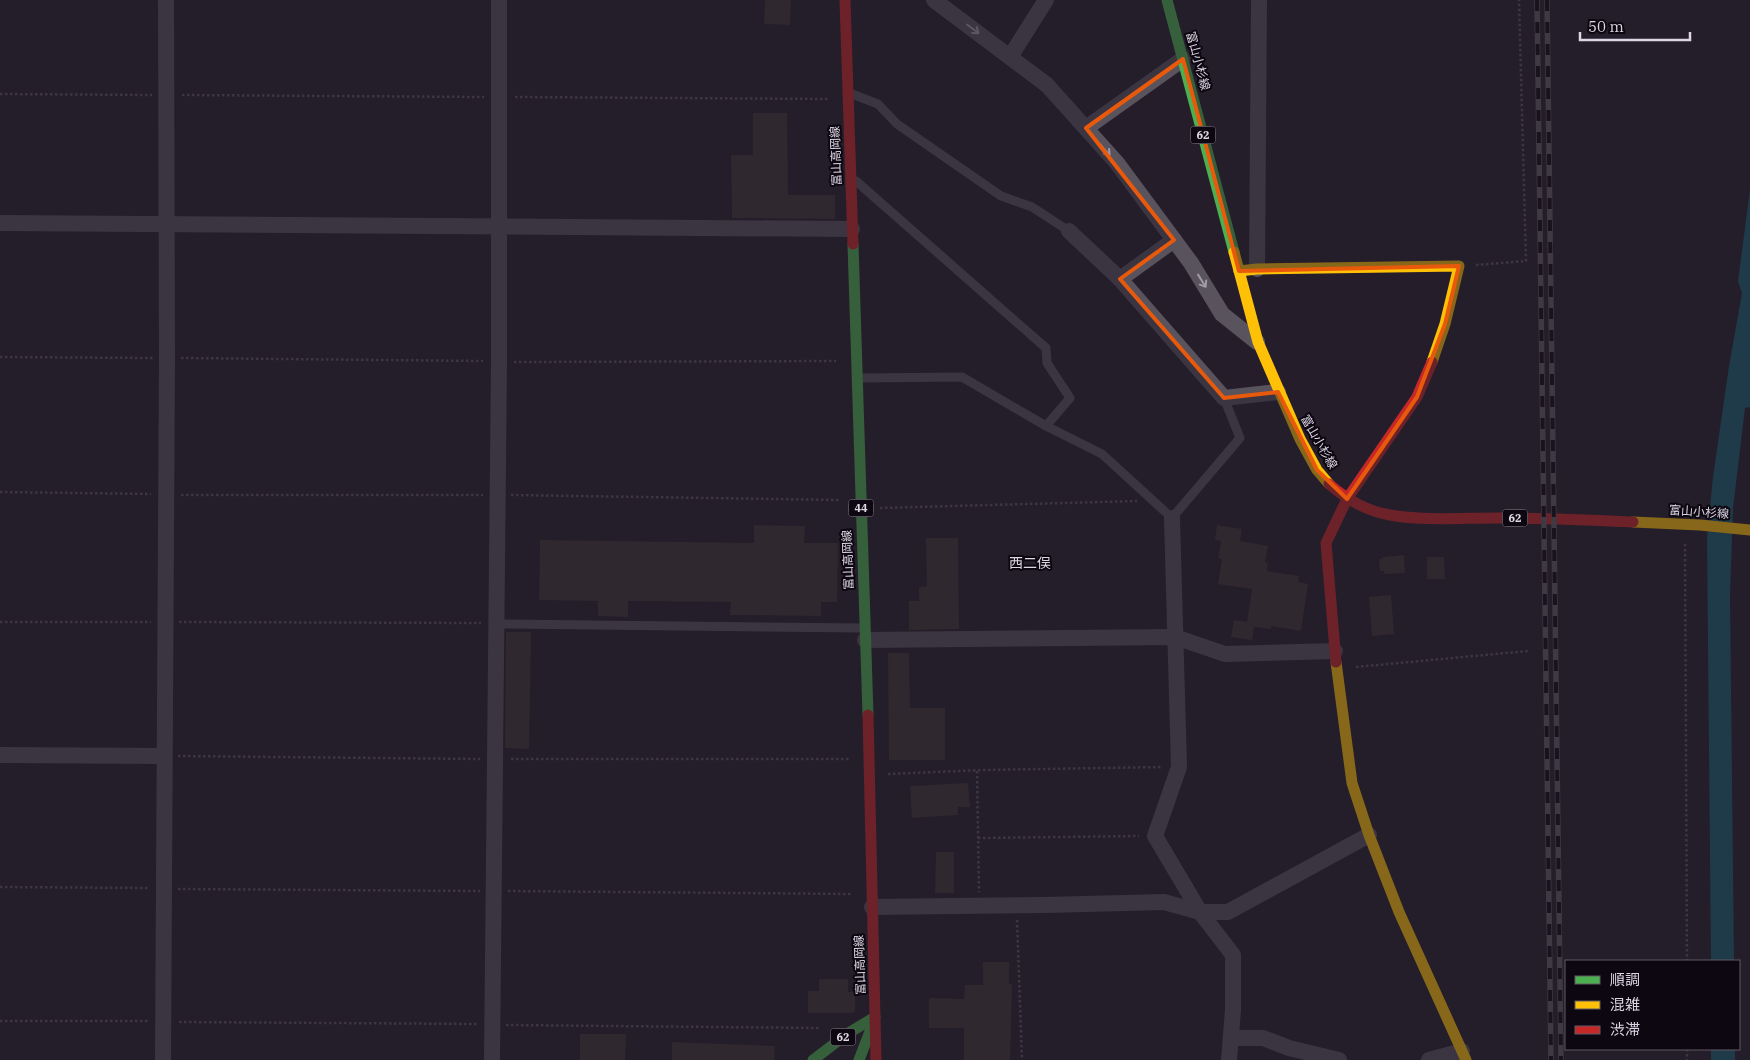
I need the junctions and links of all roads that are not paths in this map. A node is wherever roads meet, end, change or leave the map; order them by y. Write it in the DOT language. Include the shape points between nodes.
graph roads {
  1 [pos="166,0"];
  2 [pos="499,0"];
  3 [pos="845,0"];
  4 [pos="934,0"];
  5 [pos="1046,0"];
  6 [pos="1167,0"];
  7 [pos="1259,0"];
  8 [pos="1010,57"];
  9 [pos="1183,59"];
  10 [pos="848,96"];
  11 [pos="1086,128"];
  12 [pos="851,176"];
  13 [pos="0,223"];
  14 [pos="166,224"];
  15 [pos="499,227"];
  16 [pos="852,229"];
  17 [pos="1070,232"];
  18 [pos="1174,240"];
  19 [pos="1257,269"];
  20 [pos="1239,271"];
  21 [pos="1120,279"];
  22 [pos="1258,342"];
  23 [pos="857,378"];
  24 [pos="1278,392"];
  25 [pos="1224,398"];
  26 [pos="1046,426"];
  27 [pos="1347,499"];
  28 [pos="1172,518"];
  29 [pos="1745,529"];
  30 [pos="501,623"];
  31 [pos="864,634"];
  32 [pos="1175,637"];
  33 [pos="1335,651"];
  34 [pos="0,755"];
  35 [pos="164,756"];
  36 [pos="1369,836"];
  37 [pos="872,901"];
  38 [pos="1200,912"];
  39 [pos="875,1017"];
  40 [pos="1231,1038"];
  41 [pos="1289,1054"];
  42 [pos="1464,1055"];
  43 [pos="163,1060"];
  44 [pos="492,1060"];
  45 [pos="813,1060"];
  46 [pos="860,1060"];
  47 [pos="876,1060"];
  48 [pos="1229,1060"];
  49 [pos="1339,1060"];
  50 [pos="1429,1060"];
  1 -- 14 [label="street"];
  2 -- 15 [label="street"];
  3 -- 10 [label="main road, 富山高岡線 / 44"];
  4 -- 8 [label="street, one-way"];
  5 -- 8 [label="street"];
  6 -- 9 [label="main road, 富山小杉線 / 62"];
  7 -- 19 [label="street"];
  8 -- 11 [label="street" via="1047,85"];
  9 -- 11 [label="street"];
  9 -- 20 [label="main road, 富山小杉線 / 62"];
  10 -- 12 [label="main road, 富山高岡線 / 44"];
  10 -- 17 [label="lane" via="878,104 897,124 1001,196 1032,207"];
  11 -- 18 [label="street, one-way" via="1117,163"];
  12 -- 16 [label="main road, 富山高岡線 / 44"];
  12 -- 26 [label="lane" via="1046,348 1047,363 1070,398"];
  13 -- 14 [label="street"];
  14 -- 15 [label="street"];
  14 -- 35 [label="street"];
  15 -- 16 [label="street"];
  15 -- 30 [label="street"];
  16 -- 23 [label="main road, 富山高岡線 / 44"];
  17 -- 21 [label="street"];
  18 -- 21 [label="street"];
  18 -- 22 [label="street, one-way" via="1222,314"];
  19 -- 20 [label="main road"];
  19 -- 27 [label="main road" via="1459,266 1445,324 1418,397"];
  20 -- 22 [label="main road, 富山小杉線 / 62"];
  21 -- 25 [label="street"];
  22 -- 24 [label="main road, 富山小杉線 / 62"];
  23 -- 26 [label="lane" via="962,377"];
  23 -- 31 [label="main road, 富山高岡線 / 44"];
  24 -- 25 [label="street"];
  24 -- 27 [label="main road, 富山小杉線 / 62" via="1317,470"];
  25 -- 28 [label="lane" via="1240,438"];
  26 -- 28 [label="lane" via="1102,454"];
  27 -- 29 [label="main road, 富山小杉線 / 62" via="1389,515 1426,518 1545,518"];
  27 -- 33 [label="main road" via="1326,543"];
  28 -- 32 [label="street"];
  30 -- 31 [label="lane"];
  30 -- 44 [label="street" via="495,759"];
  31 -- 32 [label="street"];
  31 -- 37 [label="main road, 富山高岡線 / 44"];
  32 -- 33 [label="street" via="1225,654"];
  32 -- 38 [label="street" via="1179,767 1155,836"];
  33 -- 36 [label="main road" via="1352,783"];
  34 -- 35 [label="street"];
  35 -- 43 [label="street"];
  36 -- 38 [label="street" via="1228,912"];
  36 -- 42 [label="main road"];
  37 -- 38 [label="street" via="980,906 1164,902"];
  37 -- 39 [label="main road, 富山高岡線 / 44"];
  38 -- 40 [label="street" via="1233,955"];
  39 -- 45 [label="main road, 62"];
  39 -- 46 [label="main road"];
  39 -- 47 [label="main road, 富山高岡線 / 44"];
  40 -- 41 [label="street" via="1263,1038"];
  40 -- 48 [label="street"];
  41 -- 49 [label="street"];
  42 -- 50 [label="street"];
}
